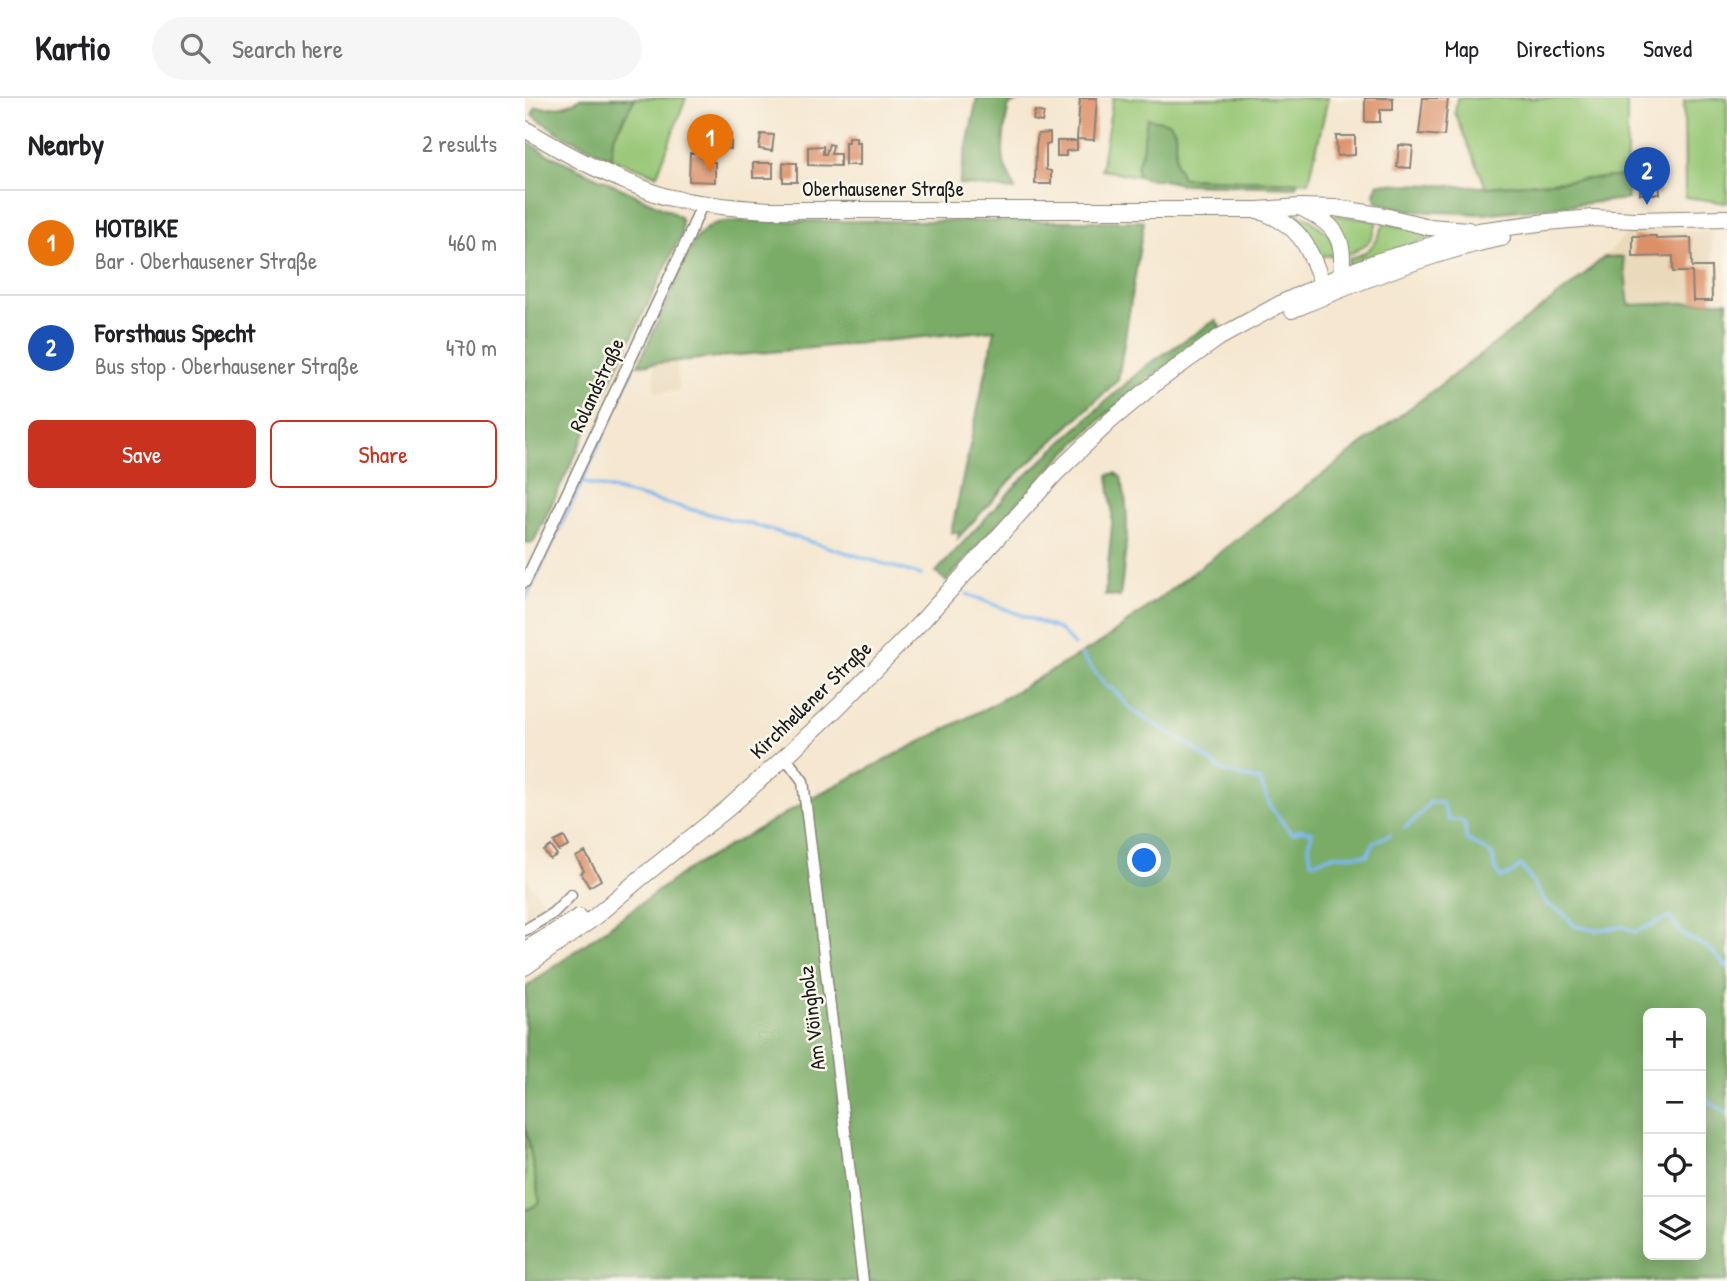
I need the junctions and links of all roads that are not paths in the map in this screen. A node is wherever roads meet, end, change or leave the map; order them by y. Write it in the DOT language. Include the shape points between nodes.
graph roads {
  1 [pos="525,129"];
  2 [pos="702,204"];
  3 [pos="1300,207"];
  4 [pos="1258,210"];
  5 [pos="1727,218"];
  6 [pos="1634,219"];
  7 [pos="1478,231"];
  8 [pos="1333,286"];
  9 [pos="525,582"];
  10 [pos="785,757"];
  11 [pos="643,876"];
  12 [pos="571,895"];
  13 [pos="525,930"];
  14 [pos="525,950"];
  15 [pos="525,967"];
  16 [pos="863,1281"];
  1 -- 2 [label="main road, Oberhausener Straße" via="602,172 664,196"];
  2 -- 4 [label="main road, Oberhausener Straße" via="770,210"];
  2 -- 9 [label="street, Rolandstraße"];
  3 -- 4 [label="main road, Oberhausener Straße"];
  3 -- 7 [label="main road, Oberhausener Straße" via="1335,208 1429,227"];
  3 -- 8 [label="main road" via="1318,216 1340,240 1342,257"];
  4 -- 8 [label="main road, Oberhausener Straße" via="1298,233"];
  5 -- 6 [label="main road, Oberhausener Straße"];
  6 -- 7 [label="main road, Oberhausener Straße" via="1593,218"];
  6 -- 8 [label="main road, Oberhausener Straße" via="1482,241"];
  7 -- 8 [label="main road, Oberhausener Straße" via="1376,262"];
  8 -- 10 [label="main road, Kirchhellener Straße" via="1226,345 1145,404 996,541"];
  10 -- 11 [label="main road, Kirchhellener Straße"];
  10 -- 16 [label="street, Am Vöingholz" via="803,781"];
  11 -- 14 [label="main road, Kirchhellener Straße"];
  11 -- 15 [label="main road, Kirchhellener Straße"];
  12 -- 13 [label="street" via="553,914"];
}
